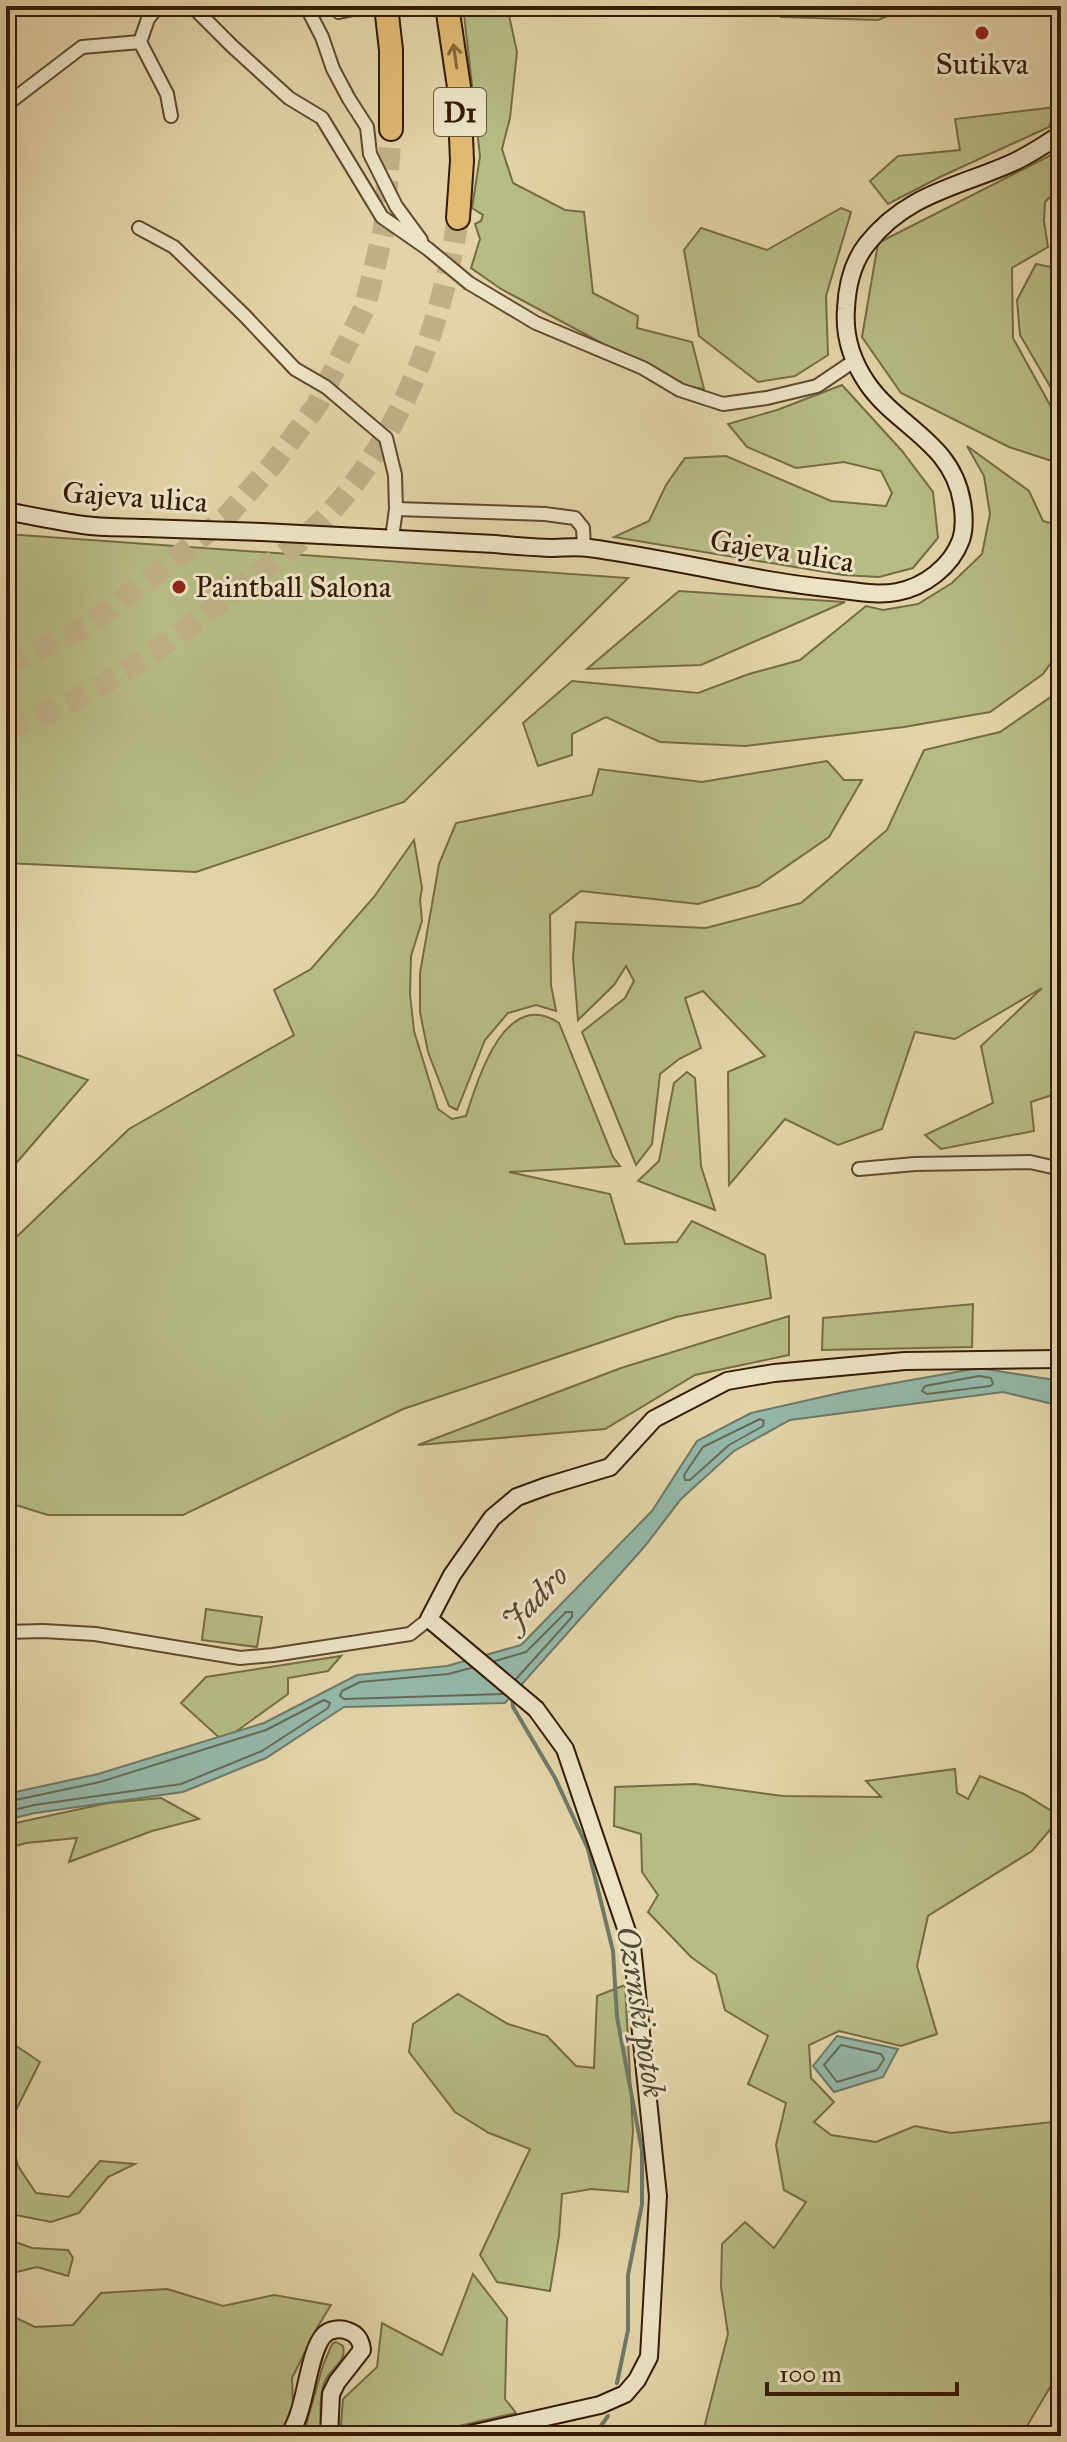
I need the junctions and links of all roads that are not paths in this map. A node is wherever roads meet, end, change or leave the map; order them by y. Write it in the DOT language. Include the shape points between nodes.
graph roads {
  1 [pos="158,6"];
  2 [pos="192,6"];
  3 [pos="300,6"];
  4 [pos="306,6"];
  5 [pos="336,6"];
  6 [pos="353,6"];
  7 [pos="386,6"];
  8 [pos="447,6"];
  9 [pos="322,37"];
  10 [pos="140,42"];
  11 [pos="6,105"];
  12 [pos="171,116"];
  13 [pos="391,129"];
  14 [pos="1061,134"];
  15 [pos="458,218"];
  16 [pos="139,228"];
  17 [pos="428,249"];
  18 [pos="854,361"];
  19 [pos="396,509"];
  20 [pos="6,511"];
  21 [pos="392,538"];
  22 [pos="584,547"];
  23 [pos="859,1169"];
  24 [pos="1061,1169"];
  25 [pos="1061,1359"];
  26 [pos="429,1619"];
  27 [pos="6,1632"];
  28 [pos="289,2436"];
  29 [pos="329,2436"];
  30 [pos="462,2436"];
  1 -- 10 [label="street"];
  2 -- 17 [label="street" via="289,98 322,118 382,217"];
  3 -- 9 [label="street"];
  4 -- 9 [label="street"];
  5 -- 6 [label="street" via="339,12"];
  7 -- 13 [label="highway, D1"];
  15 -- 8 [label="highway, D1, one-way" via="460,102"];
  9 -- 17 [label="street" via="333,69 367,127 370,154 396,206"];
  10 -- 11 [label="street" via="82,47"];
  10 -- 12 [label="street" via="167,94"];
  14 -- 18 [label="street, Gajeva ulica" via="1013,163 931,194 887,221 852,270 845,318"];
  16 -- 19 [label="street" via="174,247 295,369 326,387 386,438"];
  17 -- 18 [label="street" via="469,283 536,323 643,368 680,390 723,404 817,386"];
  18 -- 22 [label="street, Gajeva ulica" via="884,402 938,452 961,492 961,540 932,577 895,593 873,593 803,586"];
  19 -- 21 [label="street"];
  19 -- 22 [label="street" via="575,518 583,528"];
  20 -- 21 [label="street, Gajeva ulica" via="86,525"];
  21 -- 22 [label="street, Gajeva ulica"];
  23 -- 24 [label="street" via="1030,1162"];
  25 -- 26 [label="street" via="905,1361 727,1381 654,1419 610,1467 517,1497 492,1518"];
  26 -- 27 [label="street" via="410,1634 240,1658 95,1634"];
  26 -- 30 [label="street" via="536,1709 565,1749 632,1946 658,2196 649,2357 637,2380 625,2394 600,2405"];
  28 -- 29 [label="street" via="321,2340 338,2329 355,2334 362,2350 331,2394"];
}
